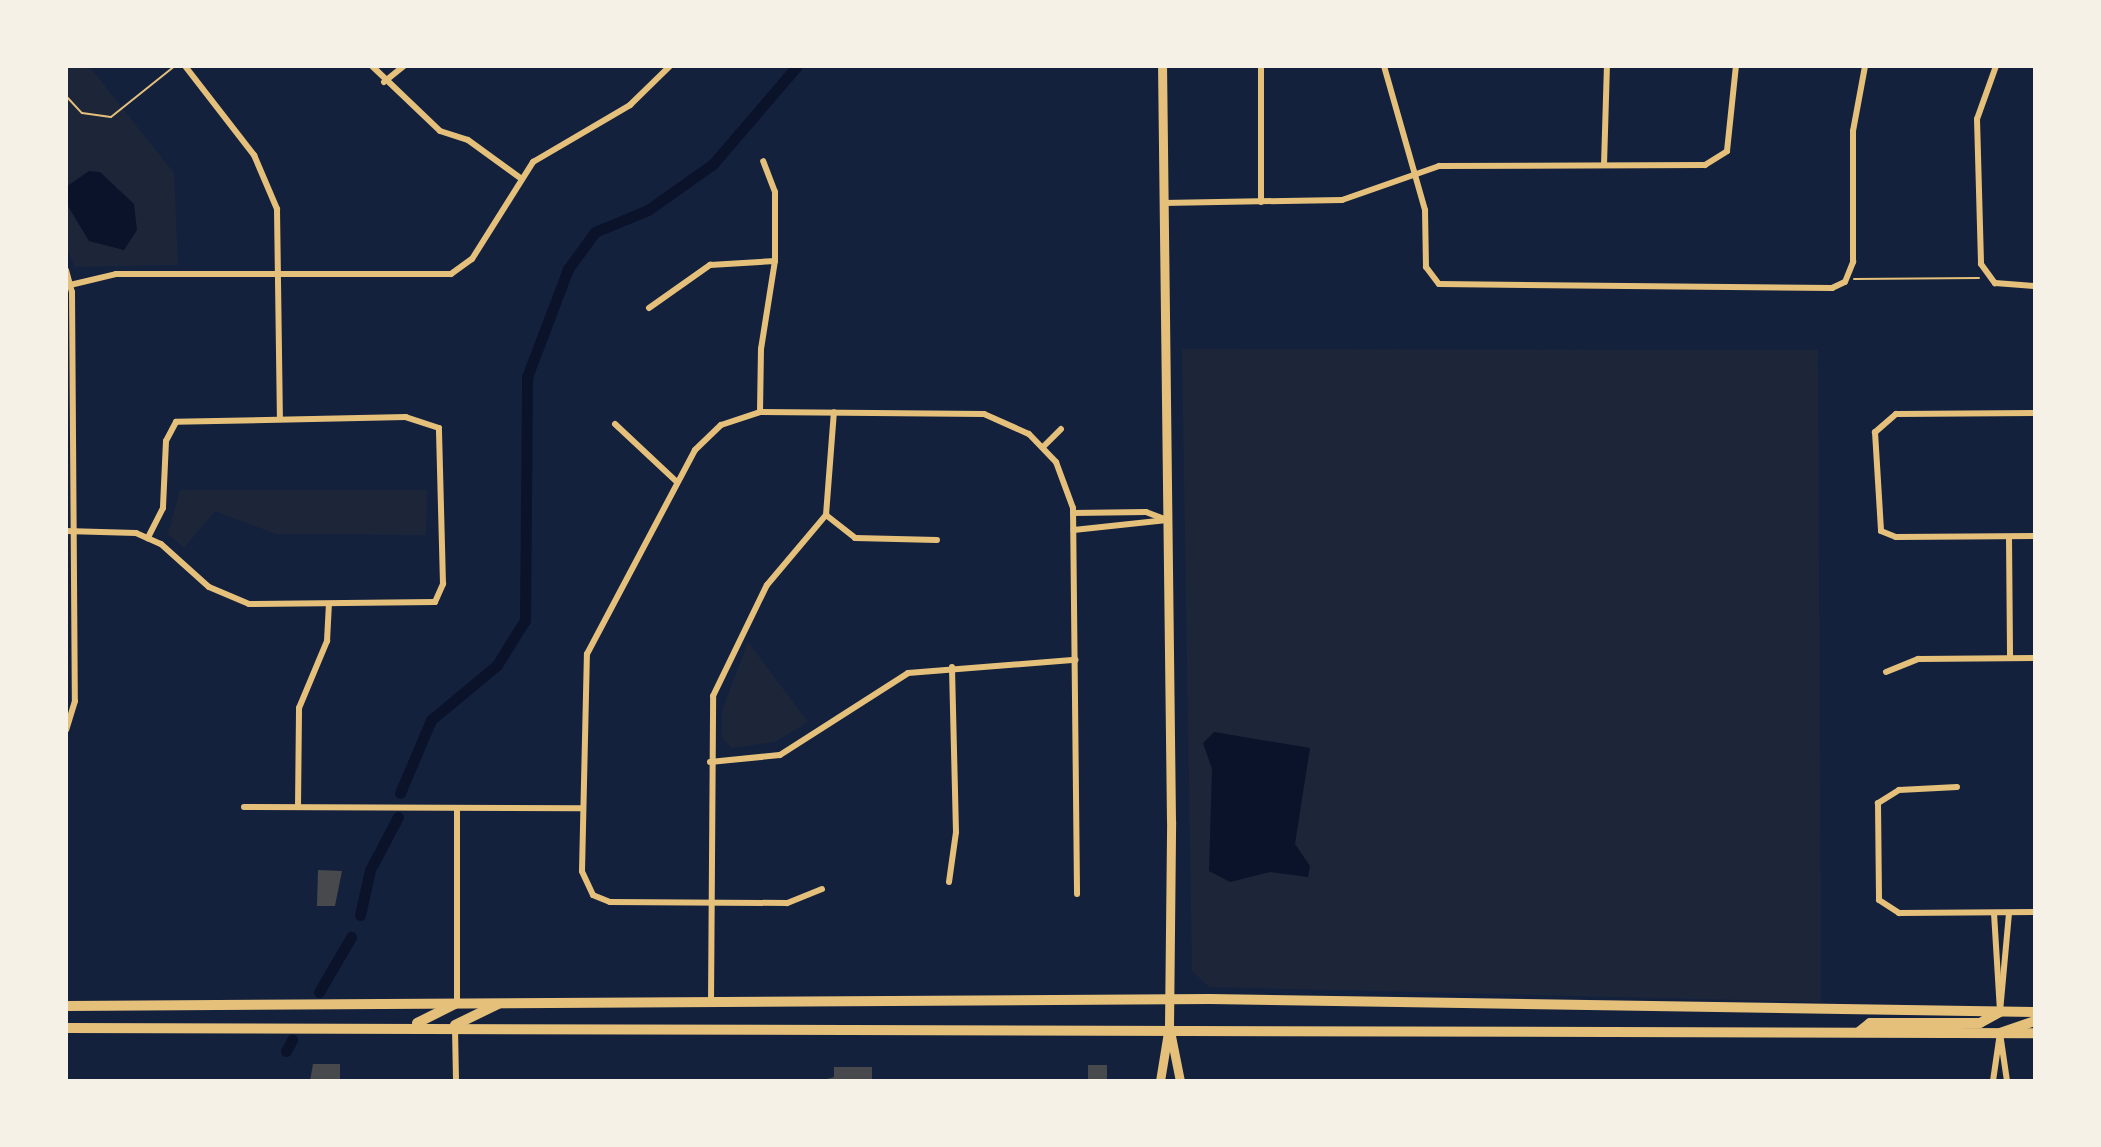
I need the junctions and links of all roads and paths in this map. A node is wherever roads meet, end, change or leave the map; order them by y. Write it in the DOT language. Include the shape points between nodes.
graph roads {
  1 [pos="185,66"];
  2 [pos="372,66"];
  3 [pos="404,66"];
  4 [pos="670,66"];
  5 [pos="1162,66"];
  6 [pos="1261,66"];
  7 [pos="1384,66"];
  8 [pos="1607,66"];
  9 [pos="1736,66"];
  10 [pos="1865,66"];
  11 [pos="1996,66"];
  12 [pos="175,67"];
  13 [pos="384,82"];
  14 [pos="66,96"];
  15 [pos="763,161"];
  16 [pos="1604,165"];
  17 [pos="1412,170"];
  18 [pos="519,177"];
  19 [pos="1261,202"];
  20 [pos="1163,203"];
  21 [pos="775,261"];
  22 [pos="66,270"];
  23 [pos="281,274"];
  24 [pos="1988,280"];
  25 [pos="1845,282"];
  26 [pos="70,285"];
  27 [pos="2035,286"];
  28 [pos="649,308"];
  29 [pos="70,370"];
  30 [pos="760,412"];
  31 [pos="834,412"];
  32 [pos="2035,413"];
  33 [pos="280,418"];
  34 [pos="615,424"];
  35 [pos="1061,429"];
  36 [pos="1044,446"];
  37 [pos="677,482"];
  38 [pos="1073,513"];
  39 [pos="826,515"];
  40 [pos="1167,520"];
  41 [pos="1074,530"];
  42 [pos="70,531"];
  43 [pos="2035,536"];
  44 [pos="2009,537"];
  45 [pos="148,538"];
  46 [pos="937,540"];
  47 [pos="329,604"];
  48 [pos="2010,658"];
  49 [pos="2035,658"];
  50 [pos="1075,660"];
  51 [pos="952,667"];
  52 [pos="1886,672"];
  53 [pos="66,730"];
  54 [pos="710,762"];
  55 [pos="1957,787"];
  56 [pos="244,807"];
  57 [pos="298,807"];
  58 [pos="457,808"];
  59 [pos="582,808"];
  60 [pos="949,882"];
  61 [pos="822,889"];
  62 [pos="1077,894"];
  63 [pos="709,903"];
  64 [pos="2035,912"];
  65 [pos="1994,913"];
  66 [pos="2009,913"];
  67 [pos="1169,1000"];
  68 [pos="457,1003"];
  69 [pos="711,1003"];
  70 [pos="498,1004"];
  71 [pos="66,1006"];
  72 [pos="2000,1012"];
  73 [pos="2035,1012"];
  74 [pos="2035,1021"];
  75 [pos="416,1025"];
  76 [pos="455,1025"];
  77 [pos="1169,1026"];
  78 [pos="66,1028"];
  79 [pos="1859,1032"];
  80 [pos="2000,1033"];
  81 [pos="2035,1033"];
  82 [pos="456,1081"];
  83 [pos="1160,1081"];
  84 [pos="1180,1081"];
  85 [pos="1993,1081"];
  86 [pos="2007,1081"];
  1 -- 23 [label="street" via="268,181"];
  2 -- 13 [label="street"];
  3 -- 13 [label="street"];
  4 -- 18 [label="street" via="630,105 555,145"];
  5 -- 20 [label="main road"];
  6 -- 19 [label="street"];
  7 -- 17 [label="street"];
  8 -- 16 [label="street"];
  9 -- 16 [label="street" via="1723,158 1705,165"];
  10 -- 25 [label="street" via="1853,131 1853,262"];
  11 -- 24 [label="street" via="1981,99 1975,141"];
  12 -- 14 [label="path" via="111,117 82,113"];
  13 -- 18 [label="street" via="440,131 468,140"];
  15 -- 21 [label="street" via="775,192"];
  16 -- 17 [label="street"];
  17 -- 19 [label="street" via="1342,200"];
  17 -- 25 [label="street" via="1432,279 1459,287 1832,288"];
  18 -- 23 [label="street" via="479,249 451,274"];
  19 -- 20 [label="street"];
  20 -- 40 [label="main road"];
  21 -- 28 [label="street" via="710,265"];
  21 -- 30 [label="street" via="761,349"];
  22 -- 26 [label="street"];
  23 -- 26 [label="street" via="116,274"];
  23 -- 33 [label="street"];
  24 -- 25 [label="path" via="1868,275"];
  24 -- 27 [label="street"];
  26 -- 29 [label="street"];
  29 -- 42 [label="street"];
  30 -- 31 [label="street"];
  30 -- 37 [label="street" via="710,432"];
  31 -- 36 [label="street" via="984,414"];
  31 -- 39 [label="street"];
  32 -- 44 [label="street" via="1883,418 1875,432 1881,531 1896,537"];
  33 -- 45 [label="street" via="192,419 169,429 167,489"];
  33 -- 47 [label="street" via="433,421 442,440 443,584 435,602"];
  34 -- 37 [label="street"];
  35 -- 36 [label="street"];
  36 -- 38 [label="street"];
  37 -- 59 [label="street" via="587,654"];
  38 -- 40 [label="street" via="1146,512"];
  38 -- 41 [label="street"];
  39 -- 46 [label="street" via="855,538"];
  39 -- 54 [label="street" via="767,585 726,660 713,696"];
  40 -- 41 [label="street"];
  40 -- 67 [label="main road"];
  41 -- 50 [label="street"];
  42 -- 45 [label="street"];
  42 -- 53 [label="street" via="75,701"];
  43 -- 44 [label="street"];
  44 -- 48 [label="street"];
  45 -- 47 [label="street" via="232,599"];
  47 -- 57 [label="street" via="327,641 296,732"];
  48 -- 49 [label="street"];
  48 -- 52 [label="street" via="1918,659"];
  50 -- 51 [label="street"];
  50 -- 62 [label="street"];
  51 -- 54 [label="street" via="885,683 780,755"];
  51 -- 60 [label="street" via="956,832"];
  54 -- 63 [label="street"];
  55 -- 65 [label="street" via="1899,790 1878,803 1879,900 1887,910"];
  56 -- 57 [label="street"];
  57 -- 58 [label="street"];
  58 -- 59 [label="street"];
  58 -- 68 [label="street"];
  59 -- 63 [label="street" via="582,871 593,895 610,902"];
  61 -- 63 [label="street" via="787,903"];
  63 -- 69 [label="street"];
  64 -- 66 [label="street"];
  65 -- 66 [label="street"];
  65 -- 72 [label="street"];
  66 -- 72 [label="street"];
  67 -- 69 [label="highway"];
  67 -- 72 [label="highway"];
  67 -- 77 [label="main road"];
  68 -- 70 [label="highway"];
  68 -- 71 [label="highway"];
  68 -- 75 [label="highway"];
  69 -- 70 [label="highway"];
  70 -- 76 [label="highway"];
  72 -- 73 [label="highway"];
  72 -- 79 [label="highway" via="1980,1023 1870,1023"];
  74 -- 80 [label="highway"];
  75 -- 76 [label="highway"];
  75 -- 78 [label="highway"];
  76 -- 77 [label="highway"];
  76 -- 82 [label="street"];
  77 -- 79 [label="highway"];
  77 -- 83 [label="main road"];
  77 -- 84 [label="main road"];
  79 -- 80 [label="highway"];
  80 -- 81 [label="highway"];
  80 -- 85 [label="street"];
  80 -- 86 [label="street"];
}
